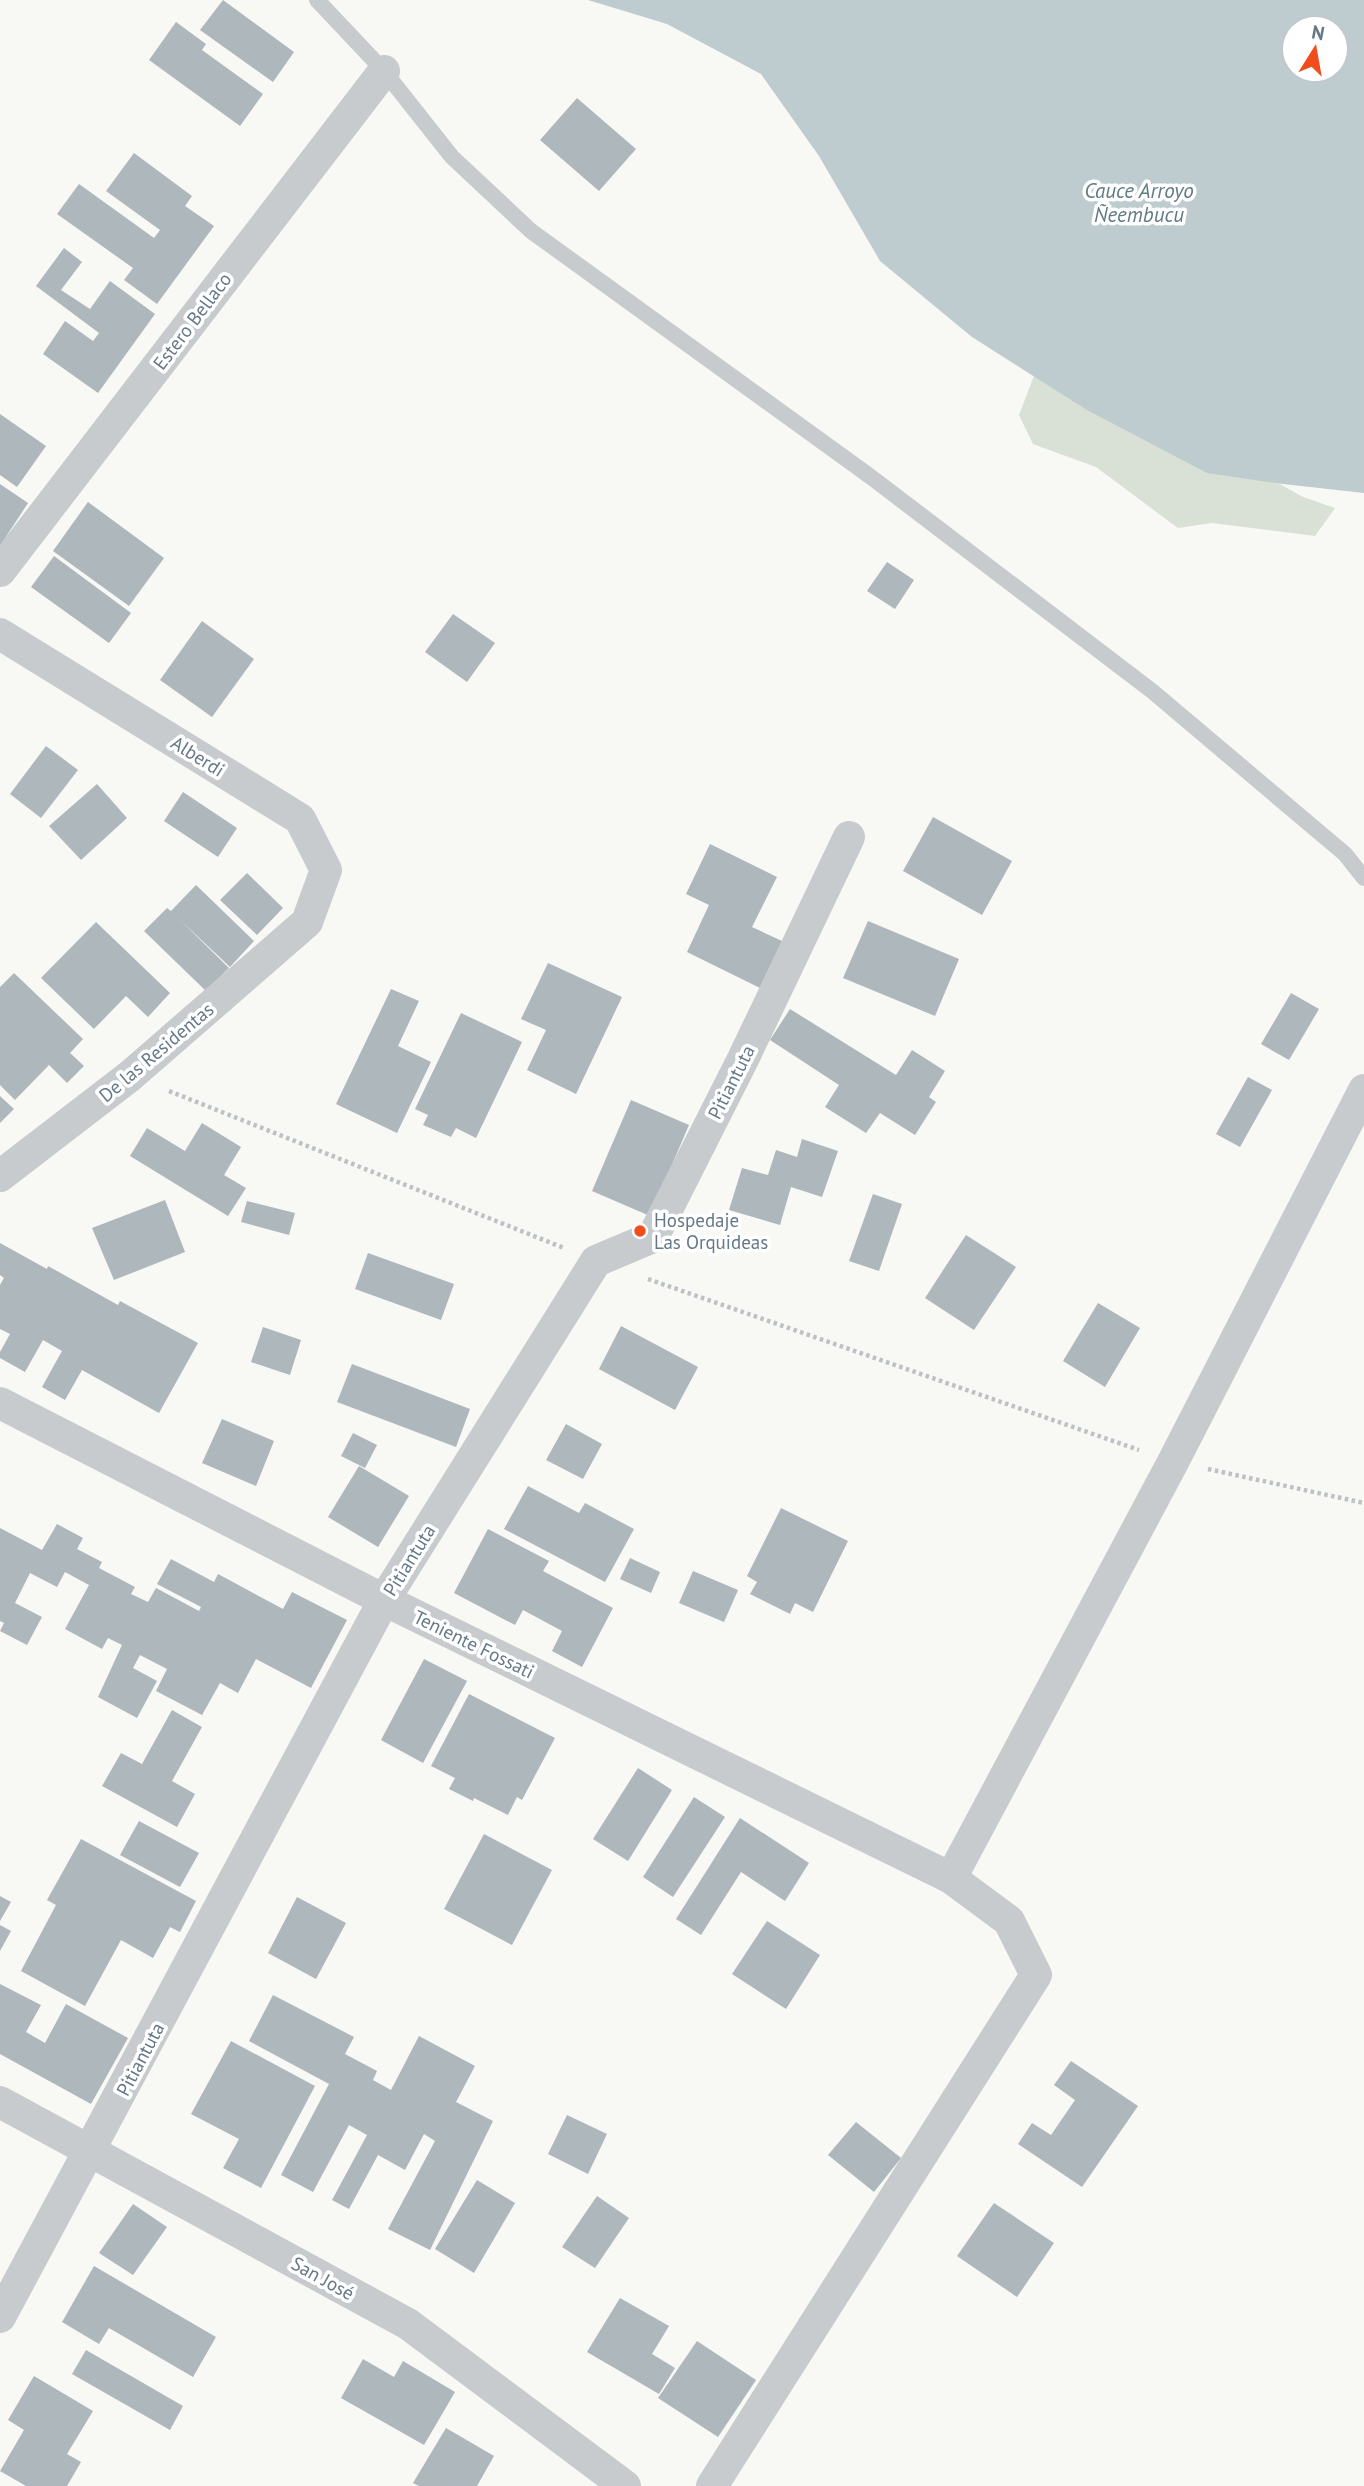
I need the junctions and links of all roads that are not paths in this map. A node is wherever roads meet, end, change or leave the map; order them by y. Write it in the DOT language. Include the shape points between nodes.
graph roads {
  1 [pos="317,0"];
  2 [pos="383,71"];
  3 [pos="0,571"];
  4 [pos="0,634"];
  5 [pos="849,836"];
  6 [pos="1364,877"];
  7 [pos="307,922"];
  8 [pos="1364,1090"];
  9 [pos="0,1176"];
  10 [pos="0,1403"];
  11 [pos="384,1600"];
  12 [pos="951,1878"];
  13 [pos="0,2102"];
  14 [pos="91,2151"];
  15 [pos="0,2317"];
  16 [pos="625,2486"];
  17 [pos="712,2486"];
  1 -- 2 [label="lane"];
  2 -- 3 [label="street, Estero Bellaco"];
  2 -- 6 [label="lane" via="452,158 531,231 871,477 1152,691 1345,854"];
  4 -- 7 [label="street, Alberdi" via="300,819 326,870"];
  5 -- 11 [label="street, Pitiantuta" via="653,1237 596,1261"];
  7 -- 9 [label="street, De las Residentas" via="130,1076"];
  8 -- 12 [label="street" via="1173,1462"];
  10 -- 11 [label="street, Teniente Fossati"];
  11 -- 12 [label="street, Teniente Fossati"];
  11 -- 14 [label="street, Pitiantuta"];
  12 -- 17 [label="street, Teniente Fossati" via="1009,1921 1036,1975"];
  13 -- 14 [label="street, San José"];
  14 -- 15 [label="street, Pitiantuta"];
  14 -- 16 [label="street, San José" via="408,2324"];
}
